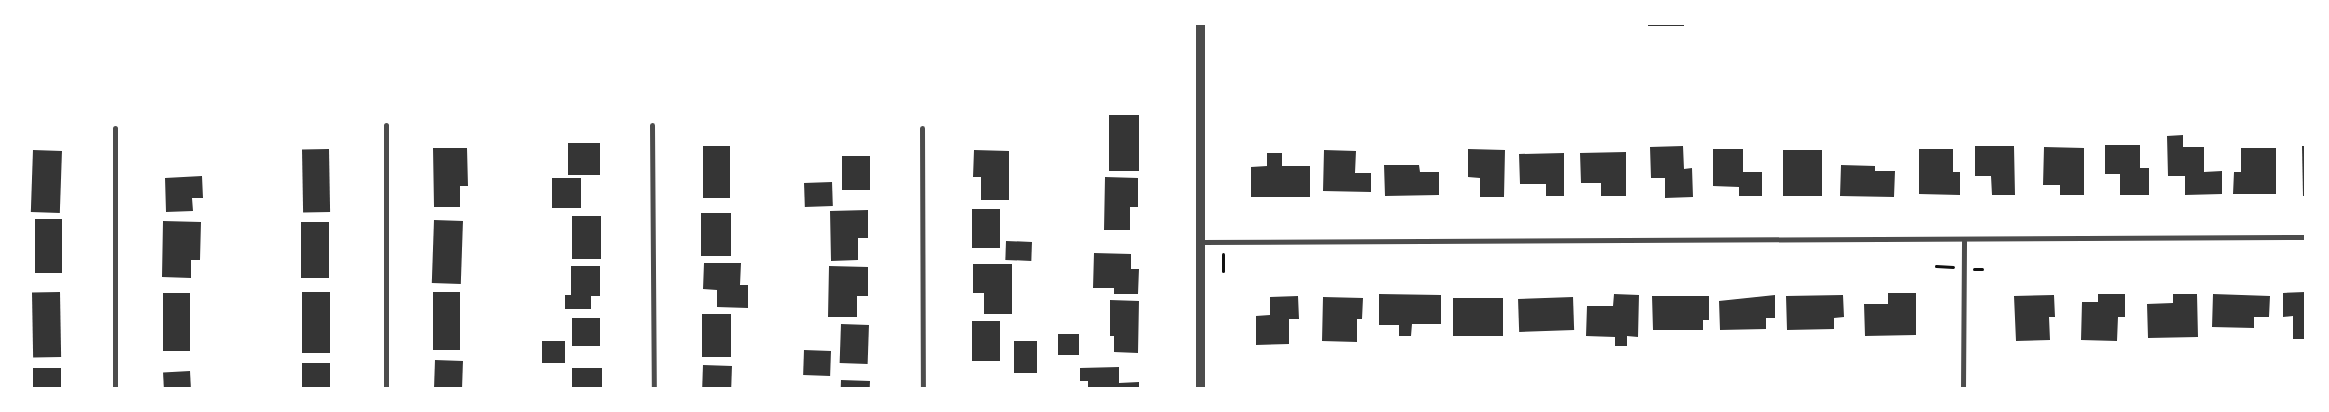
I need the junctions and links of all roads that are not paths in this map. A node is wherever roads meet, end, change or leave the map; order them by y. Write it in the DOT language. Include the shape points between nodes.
graph roads {
  1 [pos="1200,24"];
  2 [pos="386,125"];
  3 [pos="652,125"];
  4 [pos="115,128"];
  5 [pos="922,128"];
  6 [pos="2305,237"];
  7 [pos="1964,240"];
  8 [pos="1200,242"];
  9 [pos="115,388"];
  10 [pos="386,388"];
  11 [pos="654,388"];
  12 [pos="922,388"];
  13 [pos="1200,388"];
  14 [pos="1963,388"];
  1 -- 8 [label="street"];
  2 -- 10 [label="street"];
  3 -- 11 [label="street"];
  4 -- 9 [label="street"];
  5 -- 12 [label="street"];
  6 -- 7 [label="street"];
  7 -- 8 [label="street"];
  7 -- 14 [label="street"];
  8 -- 13 [label="street"];
}
